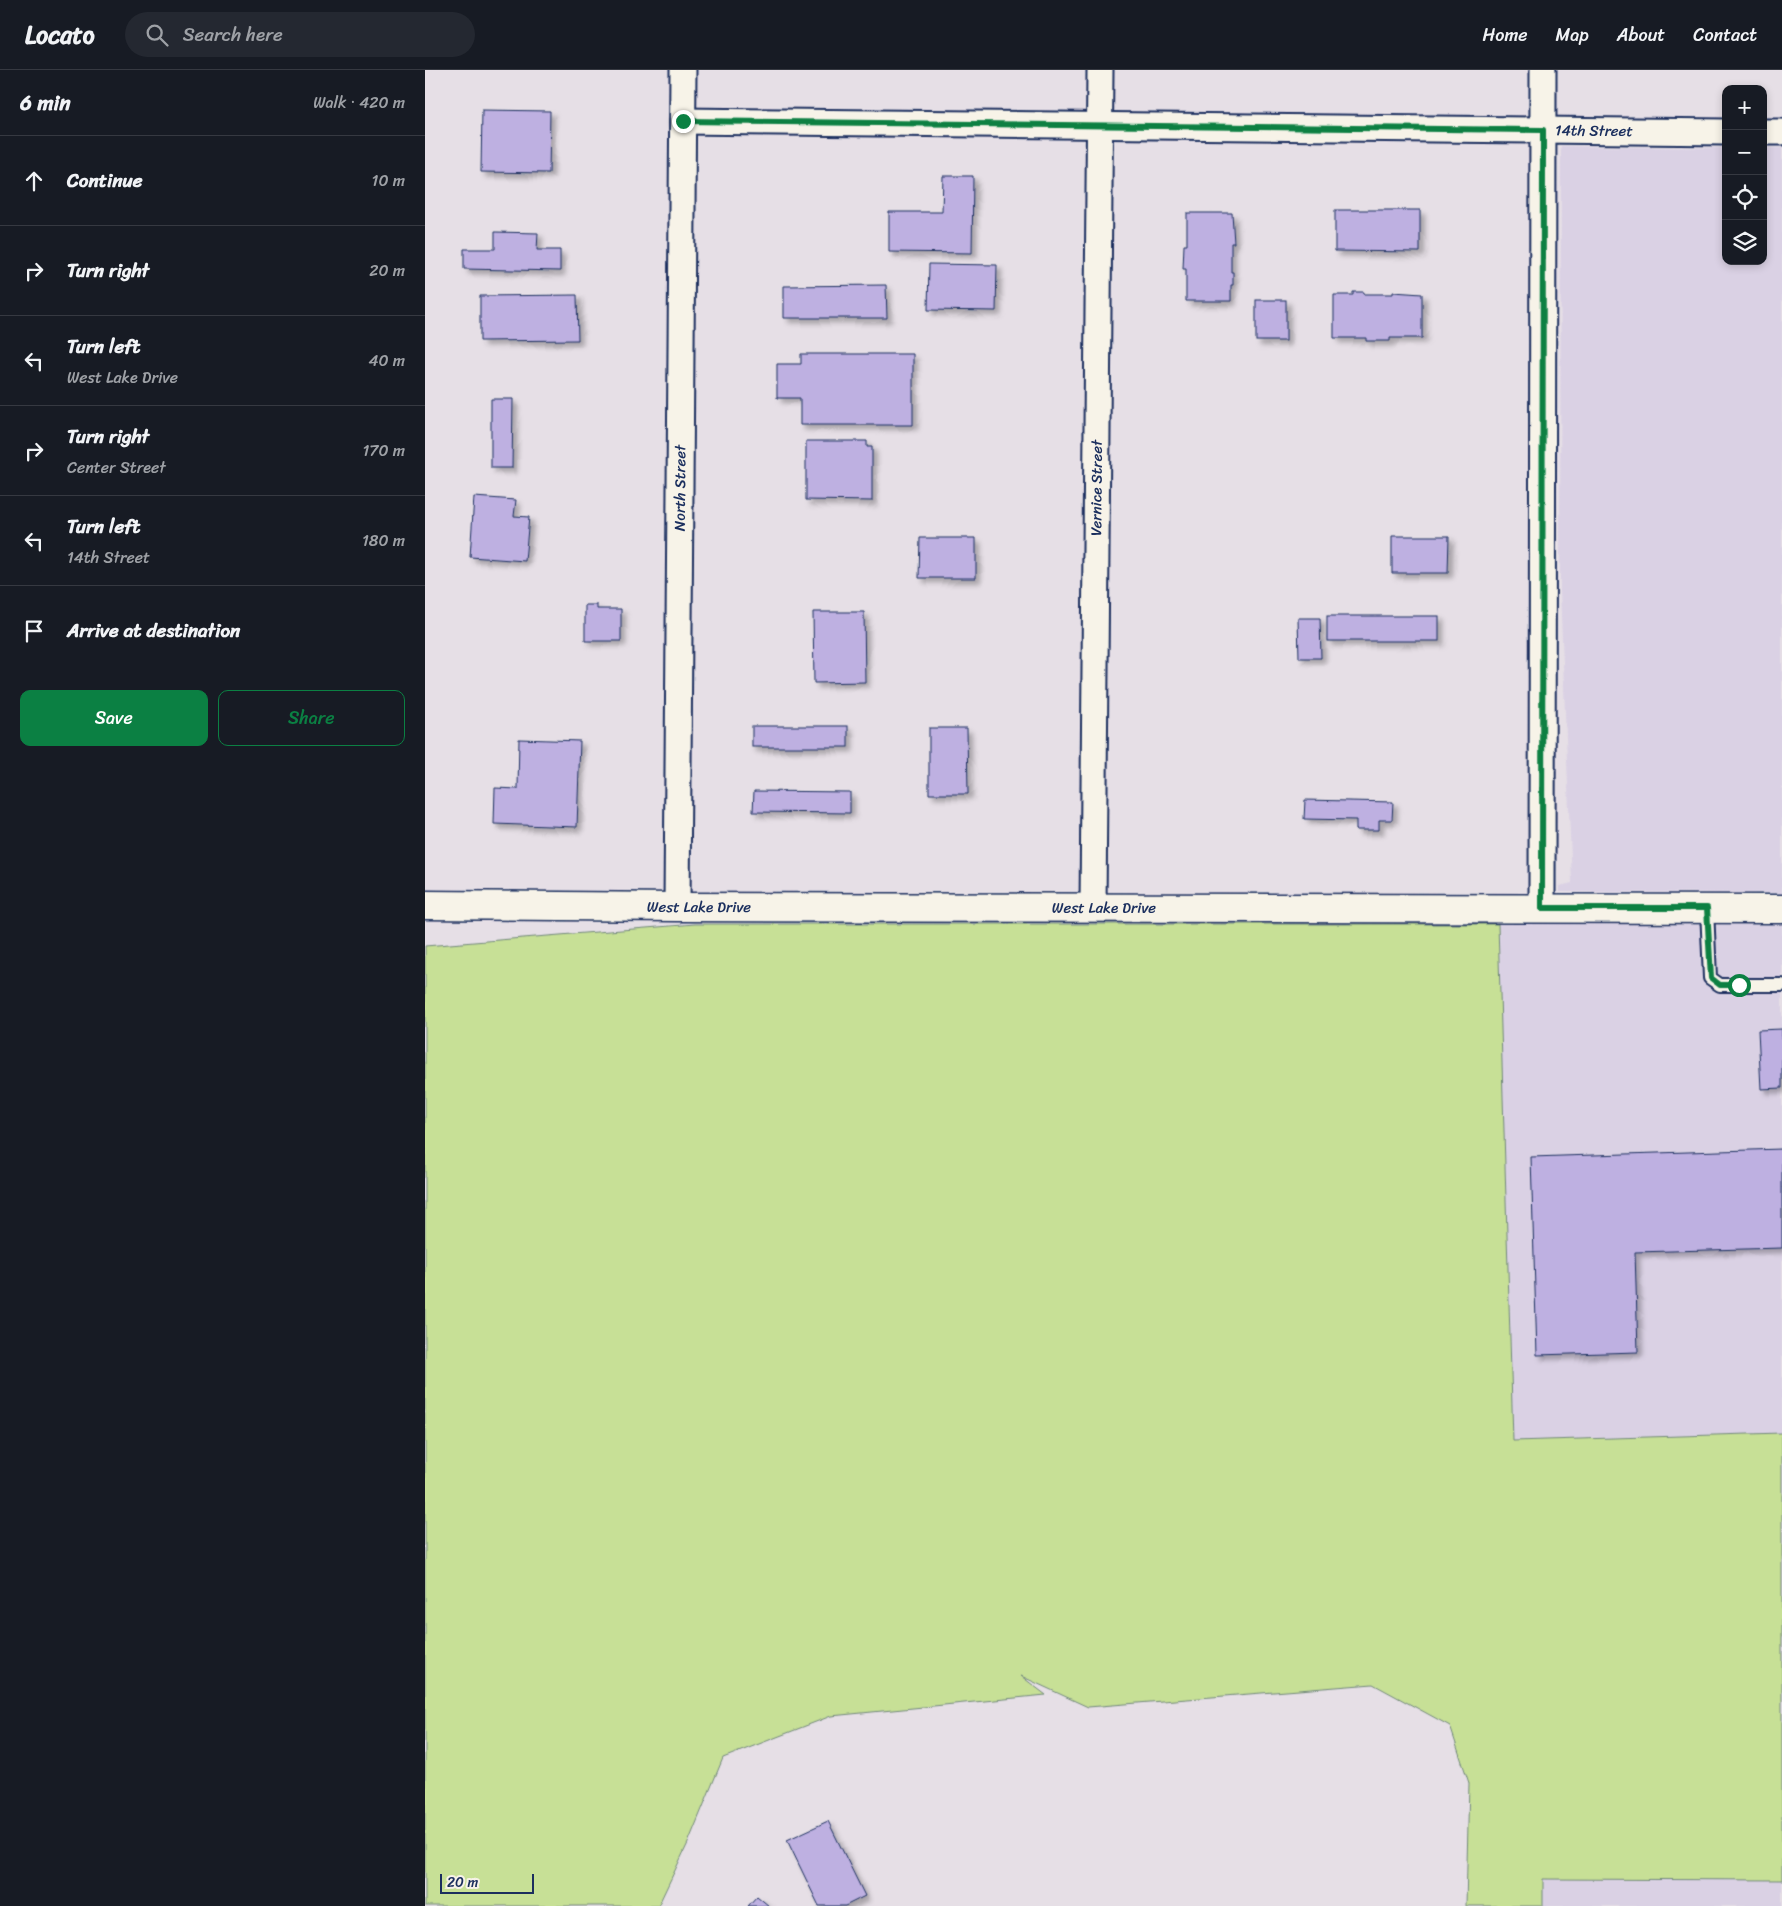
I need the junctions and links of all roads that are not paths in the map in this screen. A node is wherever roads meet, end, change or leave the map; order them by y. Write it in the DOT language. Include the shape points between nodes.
graph roads {
  1 [pos="683,70"];
  2 [pos="1100,70"];
  3 [pos="1543,70"];
  4 [pos="683,121"];
  5 [pos="1100,124"];
  6 [pos="1543,130"];
  7 [pos="1722,132"];
  8 [pos="1767,132"];
  9 [pos="1782,132"];
  10 [pos="425,905"];
  11 [pos="677,907"];
  12 [pos="1093,907"];
  13 [pos="1542,908"];
  14 [pos="1707,908"];
  15 [pos="1782,908"];
  16 [pos="1782,985"];
  1 -- 4 [label="street, North Street"];
  2 -- 5 [label="street, Vernice Street"];
  3 -- 6 [label="street"];
  4 -- 5 [label="street, 14th Street"];
  4 -- 11 [label="street, North Street"];
  5 -- 6 [label="street, 14th Street"];
  5 -- 12 [label="street, Vernice Street"];
  6 -- 7 [label="street, 14th Street"];
  6 -- 13 [label="street"];
  8 -- 9 [label="street"];
  10 -- 11 [label="street, West Lake Drive"];
  11 -- 12 [label="street, West Lake Drive"];
  12 -- 13 [label="street, West Lake Drive"];
  13 -- 14 [label="street, West Lake Drive"];
  14 -- 15 [label="street, West Lake Drive"];
  14 -- 16 [label="lane" via="1711,978 1720,985"];
}
